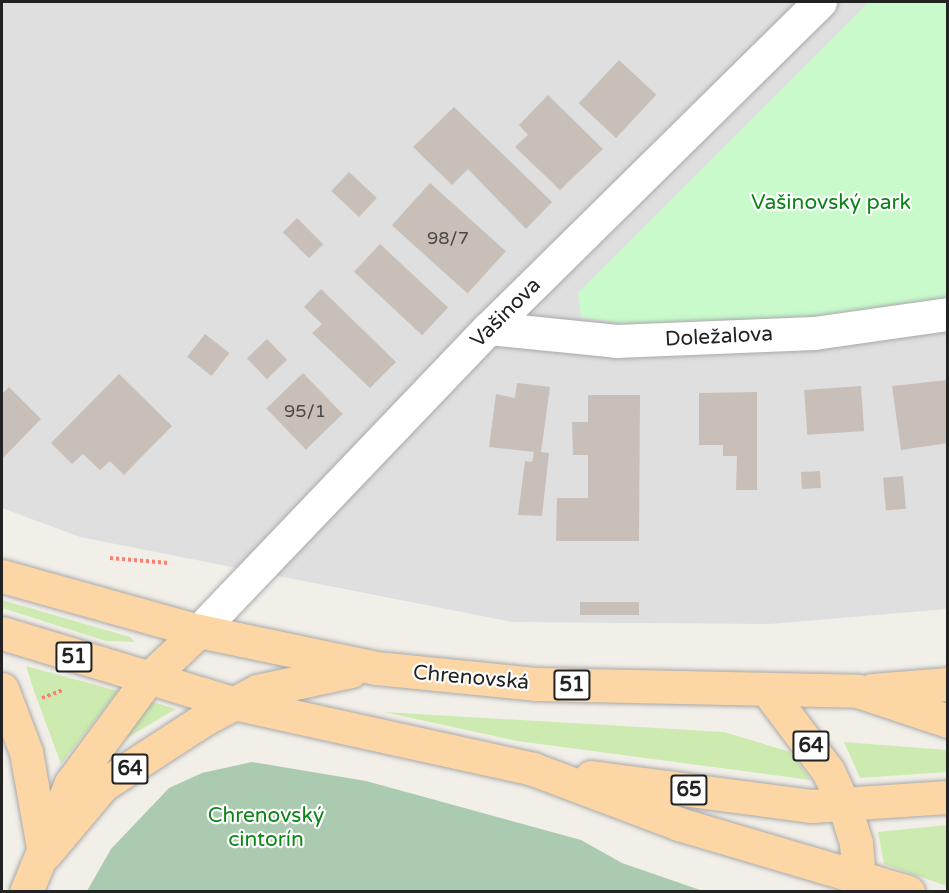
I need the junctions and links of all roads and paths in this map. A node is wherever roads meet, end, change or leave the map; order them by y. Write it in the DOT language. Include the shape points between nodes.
graph roads {
  1 [pos="820,2"];
  2 [pos="948,314"];
  3 [pos="489,328"];
  4 [pos="110,558"];
  5 [pos="169,563"];
  6 [pos="2,576"];
  7 [pos="199,631"];
  8 [pos="2,633"];
  9 [pos="376,668"];
  10 [pos="147,680"];
  11 [pos="948,684"];
  12 [pos="74,686"];
  13 [pos="2,689"];
  14 [pos="858,691"];
  15 [pos="768,692"];
  16 [pos="37,700"];
  17 [pos="233,703"];
  18 [pos="948,721"];
  19 [pos="533,770"];
  20 [pos="948,797"];
  21 [pos="845,807"];
  22 [pos="45,854"];
  23 [pos="860,883"];
  24 [pos="26,891"];
  25 [pos="908,891"];
  1 -- 3 [label="street, Vašinova"];
  2 -- 3 [label="street, Doležalova" via="814,333 616,341"];
  3 -- 7 [label="street, Vašinova"];
  4 -- 5 [label="path"];
  6 -- 7 [label="main road, Chrenovská / 51"];
  7 -- 9 [label="main road, Chrenovská / 51"];
  7 -- 10 [label="main road, 64"];
  8 -- 10 [label="main road, 51"];
  9 -- 15 [label="main road, Chrenovská / 51" via="537,684"];
  9 -- 17 [label="main road, 64" via="321,676"];
  10 -- 17 [label="main road, 51"];
  10 -- 22 [label="main road, 64" via="71,783"];
  11 -- 14 [label="main road"];
  12 -- 16 [label="path"];
  13 -- 22 [label="main road" via="26,752"];
  14 -- 15 [label="main road, Chrenovská / 51"];
  14 -- 18 [label="main road, Chrenovská / 51"];
  15 -- 21 [label="main road, 64" via="828,771"];
  17 -- 19 [label="main road, 51"];
  17 -- 22 [label="main road, 64" via="103,785"];
  19 -- 21 [label="main road, 65"];
  19 -- 23 [label="main road, 51" via="679,824"];
  20 -- 21 [label="main road, 65"];
  21 -- 23 [label="main road, 64"];
  22 -- 24 [label="main road, 64"];
  23 -- 25 [label="main road, 51"];
}
